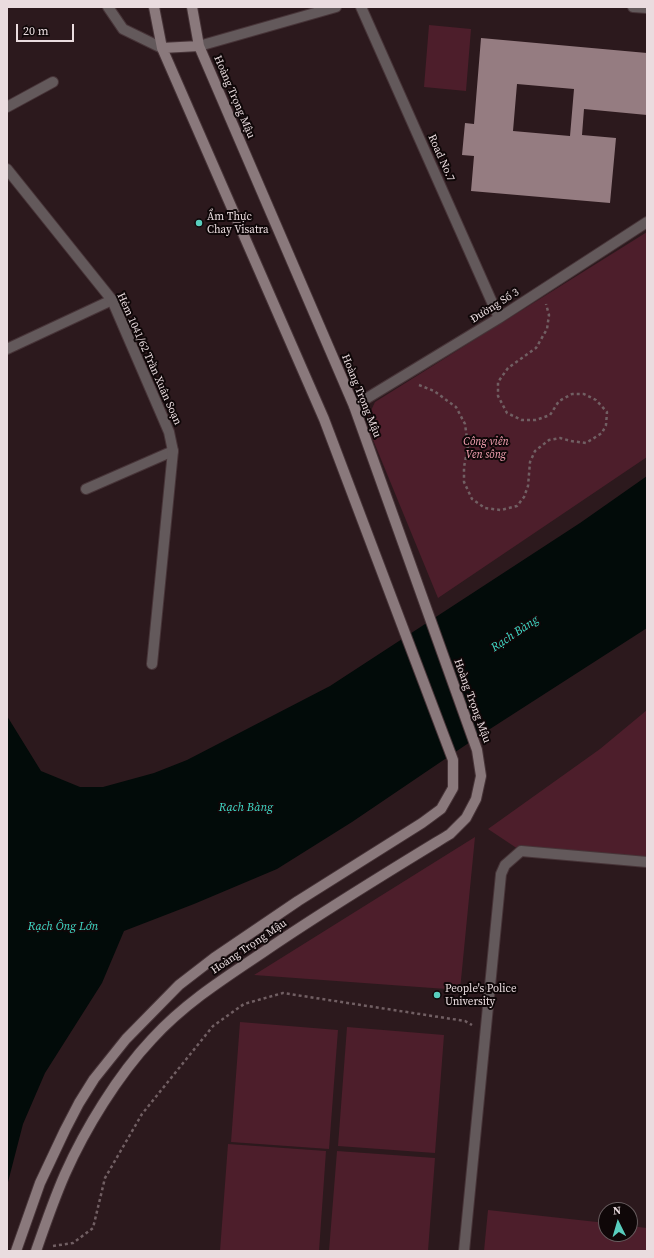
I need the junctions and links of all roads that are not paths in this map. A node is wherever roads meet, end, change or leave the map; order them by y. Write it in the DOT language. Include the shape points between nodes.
graph roads {
  1 [pos="108,7"];
  2 [pos="154,7"];
  3 [pos="192,7"];
  4 [pos="336,7"];
  5 [pos="361,7"];
  6 [pos="633,7"];
  7 [pos="647,8"];
  8 [pos="199,46"];
  9 [pos="162,48"];
  10 [pos="53,82"];
  11 [pos="7,107"];
  12 [pos="7,169"];
  13 [pos="647,222"];
  14 [pos="112,300"];
  15 [pos="499,318"];
  16 [pos="7,349"];
  17 [pos="354,406"];
  18 [pos="173,451"];
  19 [pos="86,489"];
  20 [pos="152,664"];
  21 [pos="647,862"];
  22 [pos="36,1250"];
  23 [pos="16,1251"];
  24 [pos="464,1251"];
  1 -- 9 [label="street" via="123,29"];
  2 -- 9 [label="main road, Hoàng Trọng Mậu"];
  3 -- 8 [label="main road, Hoàng Trọng Mậu"];
  4 -- 8 [label="street"];
  5 -- 15 [label="street, Road No.7"];
  6 -- 7 [label="street"];
  8 -- 9 [label="main road"];
  8 -- 17 [label="main road, Hoàng Trọng Mậu"];
  9 -- 23 [label="main road, Hoàng Trọng Mậu" via="324,419 453,760 453,788 441,809 422,823 298,901 214,958 179,985 126,1039 94,1079 68,1124 40,1183"];
  10 -- 11 [label="street"];
  12 -- 14 [label="street, Hẻm 1041/62 Trần Xuân Soạn"];
  13 -- 15 [label="street, Đường Số 3"];
  14 -- 16 [label="street"];
  14 -- 18 [label="street, Hẻm 1041/62 Trần Xuân Soạn" via="170,432"];
  15 -- 17 [label="street, Đường Số 3"];
  17 -- 22 [label="main road, Hoàng Trọng Mậu" via="477,750 481,776 476,799 466,818 450,834 311,920 218,982 184,1008 151,1039 125,1072 86,1133 65,1174"];
  18 -- 19 [label="street"];
  18 -- 20 [label="street, Hẻm 1041/62 Trần Xuân Soạn"];
  21 -- 24 [label="street" via="521,850 505,865 501,874"];
}
